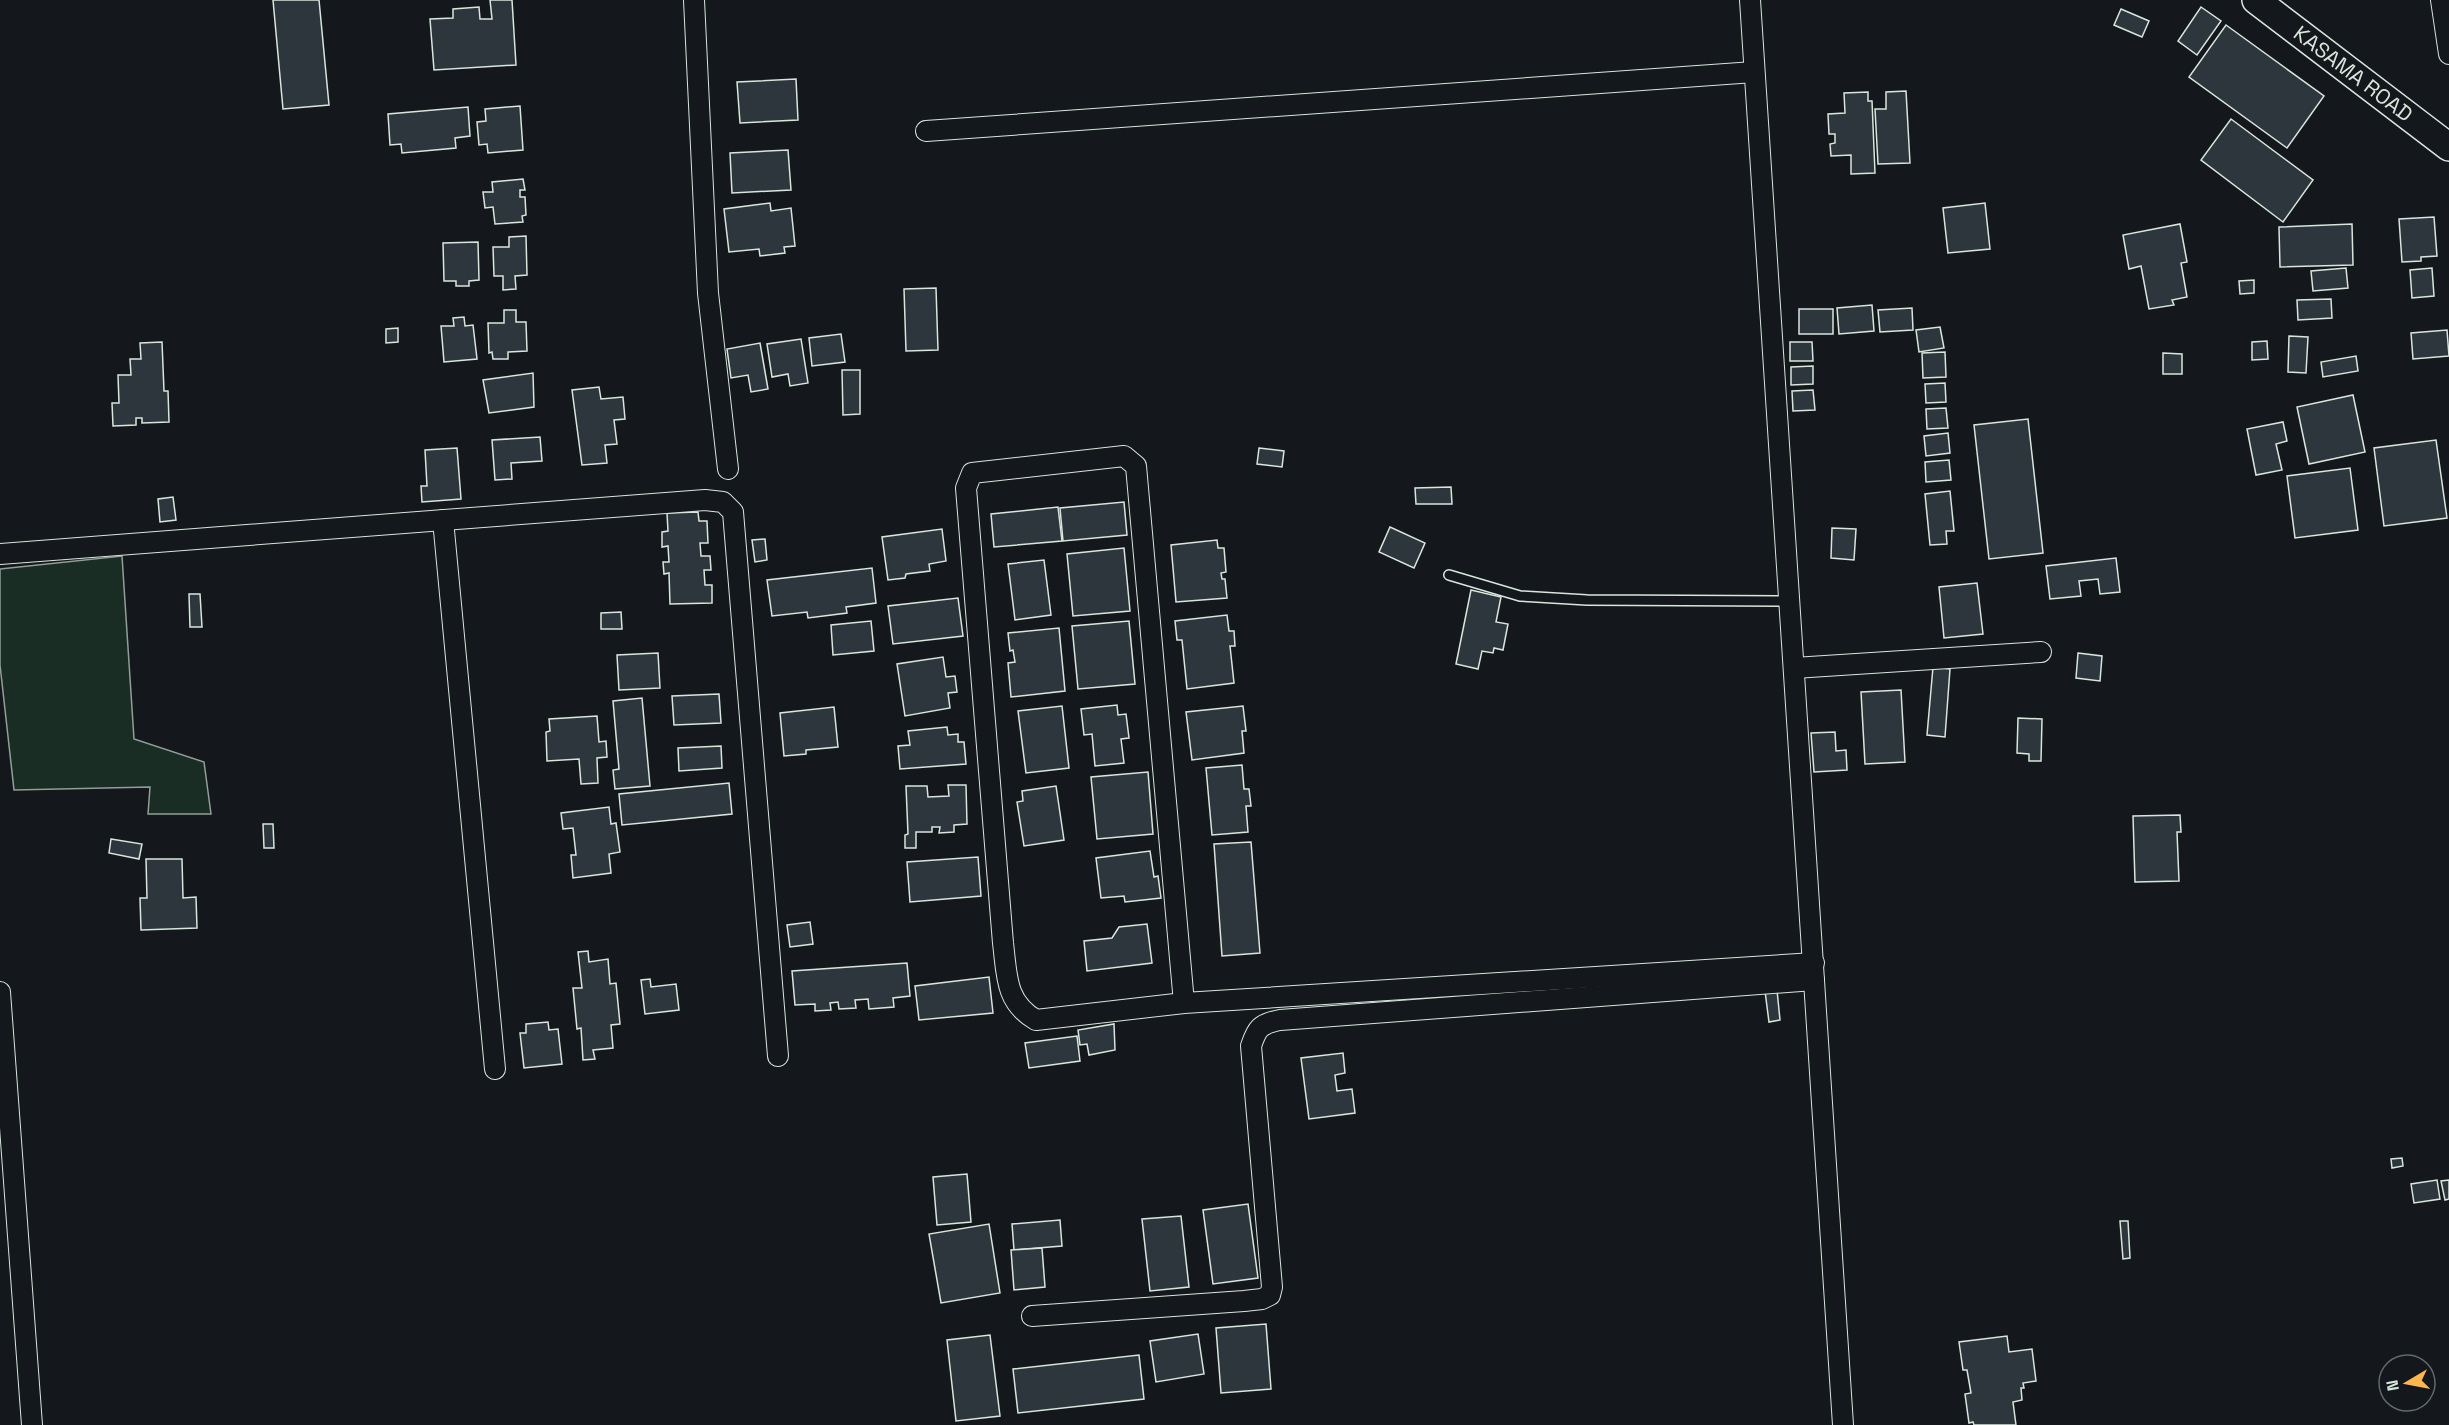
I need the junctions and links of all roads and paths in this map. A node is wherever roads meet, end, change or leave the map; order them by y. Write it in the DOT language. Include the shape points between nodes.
graph roads {
  1 [pos="694,0"];
  2 [pos="1750,0"];
  3 [pos="2256,0"];
  4 [pos="2441,0"];
  5 [pos="2449,54"];
  6 [pos="1754,72"];
  7 [pos="926,131"];
  8 [pos="2449,147"];
  9 [pos="728,469"];
  10 [pos="443,520"];
  11 [pos="0,554"];
  12 [pos="1449,575"];
  13 [pos="1790,601"];
  14 [pos="2041,652"];
  15 [pos="1794,668"];
  16 [pos="1814,972"];
  17 [pos="0,992"];
  18 [pos="1184,1003"];
  19 [pos="778,1056"];
  20 [pos="495,1070"];
  21 [pos="9,1232"];
  22 [pos="1032,1316"];
  23 [pos="32,1425"];
  24 [pos="1843,1425"];
  1 -- 9 [label="street" via="708,293"];
  2 -- 6 [label="street"];
  3 -- 8 [label="street, KASAMA ROAD"];
  4 -- 5 [label="street"];
  6 -- 7 [label="street"];
  6 -- 13 [label="street"];
  10 -- 11 [label="street"];
  10 -- 19 [label="street" via="705,500 723,502 733,512"];
  10 -- 20 [label="street"];
  12 -- 13 [label="lane" via="1520,596"];
  13 -- 15 [label="street"];
  14 -- 15 [label="street"];
  15 -- 16 [label="street"];
  16 -- 18 [label="street"];
  16 -- 22 [label="street" via="1264,1023 1251,1047 1270,1295 1244,1301"];
  16 -- 24 [label="street"];
  17 -- 21 [label="street"];
  18 -- 18 [label="street" via="1036,1020 1016,1004 1008,986 990,812 966,488 972,473 1124,456 1136,466"];
  21 -- 23 [label="street"];
}
